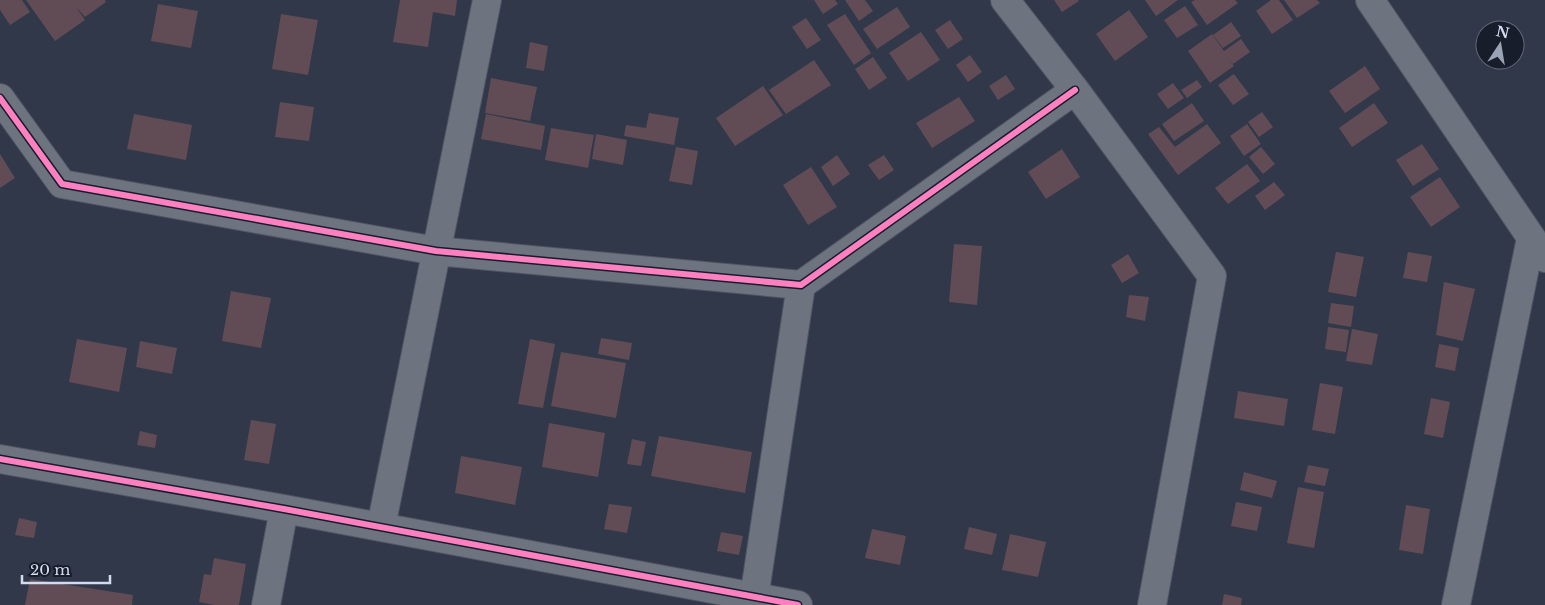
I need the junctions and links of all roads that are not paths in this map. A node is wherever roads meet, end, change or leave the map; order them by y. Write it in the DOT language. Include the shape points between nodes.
graph roads {
  1 [pos="487,0"];
  2 [pos="1005,0"];
  3 [pos="1370,0"];
  4 [pos="1387,11"];
  5 [pos="1075,90"];
  6 [pos="0,98"];
  7 [pos="1538,248"];
  8 [pos="436,251"];
  9 [pos="801,286"];
  10 [pos="0,459"];
  11 [pos="284,509"];
  12 [pos="381,528"];
  13 [pos="753,601"];
  14 [pos="266,605"];
  15 [pos="798,605"];
  16 [pos="1152,605"];
  17 [pos="1456,605"];
  1 -- 8 [label="street"];
  2 -- 5 [label="street"];
  3 -- 4 [label="street"];
  4 -- 7 [label="street"];
  5 -- 9 [label="street"];
  5 -- 16 [label="street" via="1212,276"];
  6 -- 8 [label="street" via="62,184"];
  7 -- 17 [label="street"];
  8 -- 9 [label="street"];
  8 -- 12 [label="street"];
  9 -- 13 [label="street"];
  10 -- 11 [label="street"];
  11 -- 12 [label="street"];
  11 -- 14 [label="street"];
  12 -- 13 [label="street"];
  13 -- 15 [label="street"];
}
